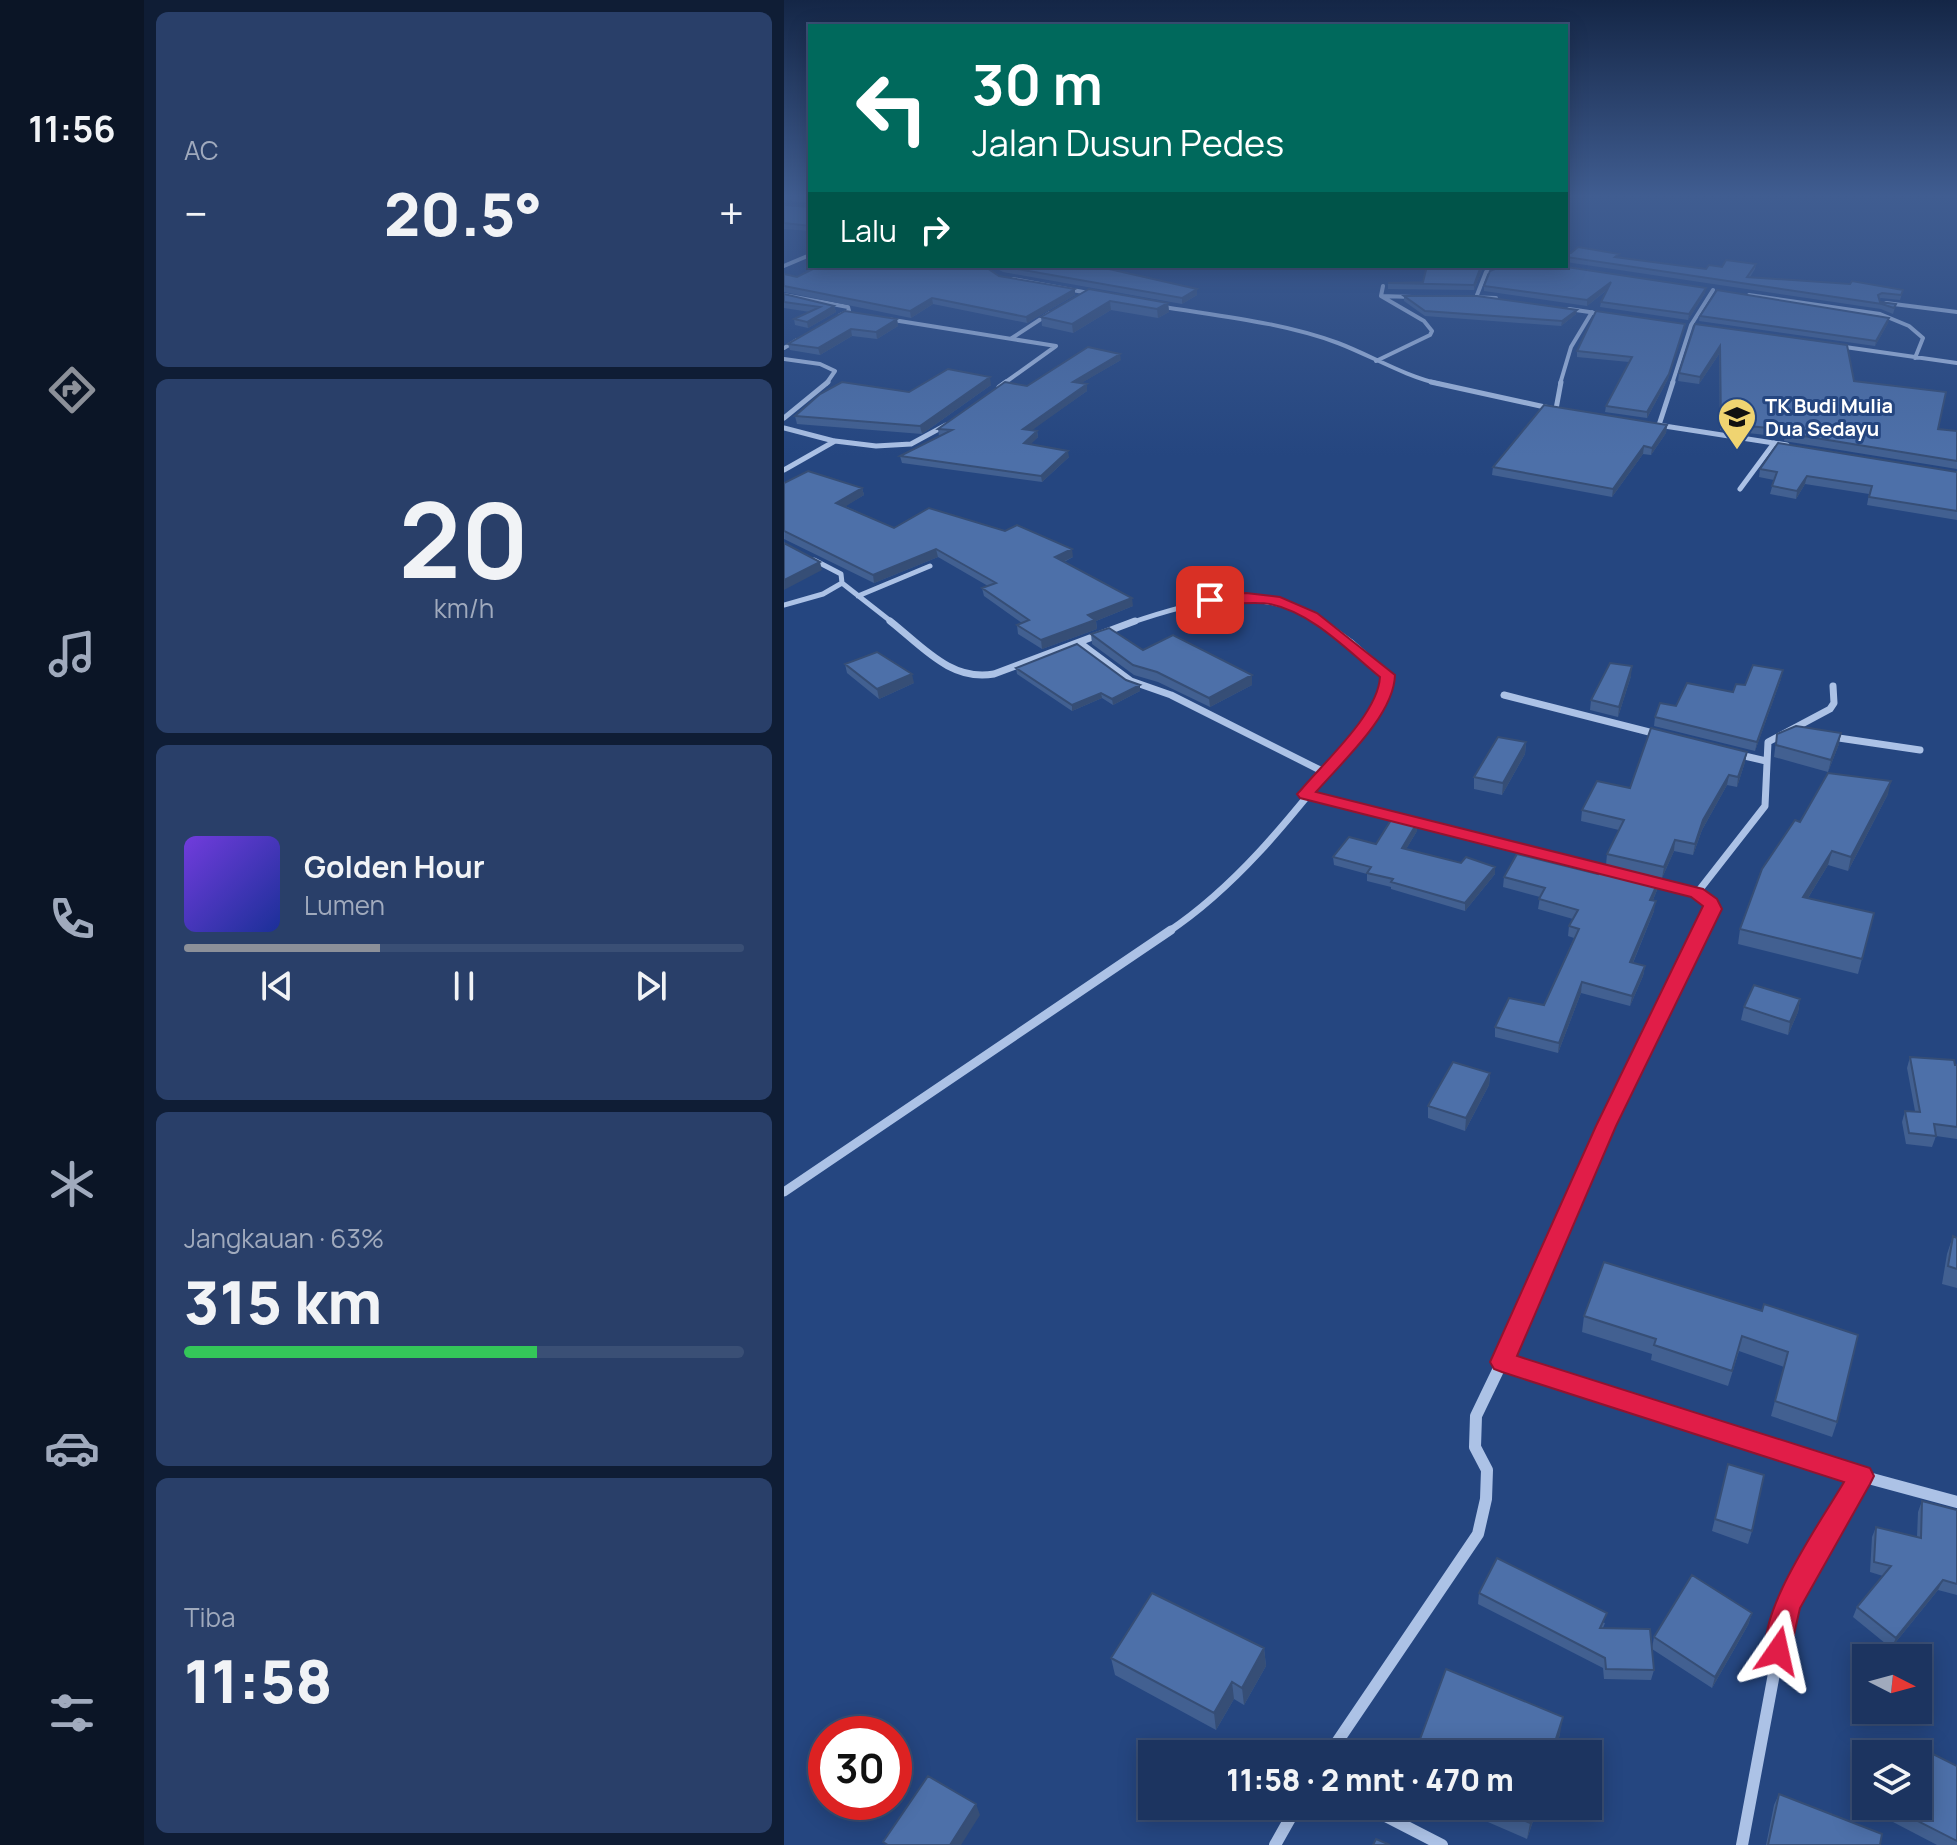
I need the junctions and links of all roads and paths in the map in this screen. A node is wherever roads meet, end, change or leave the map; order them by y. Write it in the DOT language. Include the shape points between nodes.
graph roads {
  1 [pos="1035,283"];
  2 [pos="1482,283"];
  3 [pos="1383,286"];
  4 [pos="1697,288"];
  5 [pos="1713,290"];
  6 [pos="1728,292"];
  7 [pos="1090,293"];
  8 [pos="1743,294"];
  9 [pos="784,295"];
  10 [pos="1103,295"];
  11 [pos="1477,295"];
  12 [pos="1381,296"];
  13 [pos="1412,297"];
  14 [pos="1459,298"];
  15 [pos="1077,299"];
  16 [pos="1503,300"];
  17 [pos="1881,303"];
  18 [pos="1151,305"];
  19 [pos="1562,308"];
  20 [pos="846,312"];
  21 [pos="1592,312"];
  22 [pos="1957,312"];
  23 [pos="1051,313"];
  24 [pos="1606,314"];
  25 [pos="861,315"];
  26 [pos="876,317"];
  27 [pos="833,319"];
  28 [pos="1677,323"];
  29 [pos="1691,325"];
  30 [pos="1703,326"];
  31 [pos="809,334"];
  32 [pos="1012,338"];
  33 [pos="1823,344"];
  34 [pos="784,348"];
  35 [pos="1915,358"];
  36 [pos="784,359"];
  37 [pos="1376,361"];
  38 [pos="1957,363"];
  39 [pos="998,388"];
  40 [pos="1556,409"];
  41 [pos="1571,411"];
  42 [pos="784,418"];
  43 [pos="951,422"];
  44 [pos="1644,423"];
  45 [pos="1659,425"];
  46 [pos="784,428"];
  47 [pos="835,441"];
  48 [pos="1774,443"];
  49 [pos="1790,445"];
  50 [pos="784,470"];
  51 [pos="1740,489"];
  52 [pos="805,555"];
  53 [pos="930,566"];
  54 [pos="842,583"];
  55 [pos="858,596"];
  56 [pos="784,605"];
  57 [pos="1080,643"];
  58 [pos="1833,686"];
  59 [pos="1504,695"];
  60 [pos="1788,730"];
  61 [pos="1802,732"];
  62 [pos="1817,735"];
  63 [pos="1674,738"];
  64 [pos="1720,750"];
  65 [pos="1920,750"];
  66 [pos="1766,761"];
  67 [pos="1324,772"];
  68 [pos="1306,794"];
  69 [pos="1624,875"];
  70 [pos="1638,879"];
  71 [pos="1697,893"];
  72 [pos="784,1192"];
  73 [pos="1502,1362"];
  74 [pos="1861,1476"];
  75 [pos="1957,1502"];
  76 [pos="1338,1740"];
  77 [pos="1289,1820"];
  78 [pos="1393,1820"];
  79 [pos="1275,1845"];
  80 [pos="1442,1845"];
  81 [pos="1742,1845"];
  1 -- 7 [label="street"];
  2 -- 11 [label="street"];
  3 -- 12 [label="street"];
  4 -- 5 [label="street"];
  5 -- 6 [label="street"];
  5 -- 29 [label="street"];
  7 -- 10 [label="street"];
  7 -- 15 [label="street"];
  8 -- 35 [label="street" via="1898,319 1923,338"];
  9 -- 20 [label="street" via="848,307"];
  11 -- 14 [label="street"];
  11 -- 16 [label="street"];
  12 -- 13 [label="street"];
  12 -- 37 [label="street" via="1432,331"];
  17 -- 22 [label="street"];
  18 -- 37 [label="street" via="1288,328"];
  19 -- 21 [label="street"];
  20 -- 25 [label="street"];
  20 -- 27 [label="street"];
  21 -- 24 [label="street"];
  21 -- 40 [label="street" via="1565,356"];
  23 -- 32 [label="street"];
  26 -- 32 [label="street"];
  28 -- 29 [label="street"];
  29 -- 30 [label="street"];
  29 -- 45 [label="street"];
  31 -- 34 [label="street"];
  32 -- 39 [label="street" via="1056,346"];
  33 -- 35 [label="street"];
  35 -- 38 [label="street"];
  36 -- 42 [label="street" via="835,371"];
  37 -- 40 [label="street" via="1443,386"];
  40 -- 41 [label="street"];
  43 -- 47 [label="street" via="911,444"];
  44 -- 45 [label="street"];
  45 -- 48 [label="street"];
  46 -- 47 [label="street"];
  47 -- 50 [label="street"];
  48 -- 49 [label="street"];
  48 -- 51 [label="street"];
  52 -- 54 [label="street" via="841,574"];
  53 -- 55 [label="street"];
  54 -- 55 [label="street"];
  54 -- 56 [label="street"];
  55 -- 57 [label="street" via="964,676 994,674"];
  57 -- 67 [label="street" via="1131,681 1171,695"];
  57 -- 67 [label="street" via="1210,600 1275,600 1312,616 1388,675 1377,710"];
  58 -- 60 [label="street" via="1830,709"];
  59 -- 63 [label="street"];
  60 -- 61 [label="street"];
  60 -- 66 [label="street" via="1768,742"];
  62 -- 65 [label="street"];
  64 -- 66 [label="street"];
  66 -- 71 [label="street" via="1765,806"];
  67 -- 68 [label="street"];
  68 -- 69 [label="street"];
  68 -- 72 [label="street" via="1258,853 1189,918"];
  70 -- 71 [label="street"];
  71 -- 73 [label="street" via="1713,909 1606,1126"];
  73 -- 74 [label="street"];
  73 -- 76 [label="street" via="1476,1416 1475,1447 1487,1470 1478,1534"];
  74 -- 75 [label="street"];
  74 -- 81 [label="street" via="1787,1604"];
  77 -- 79 [label="street"];
  78 -- 80 [label="street"];
}
